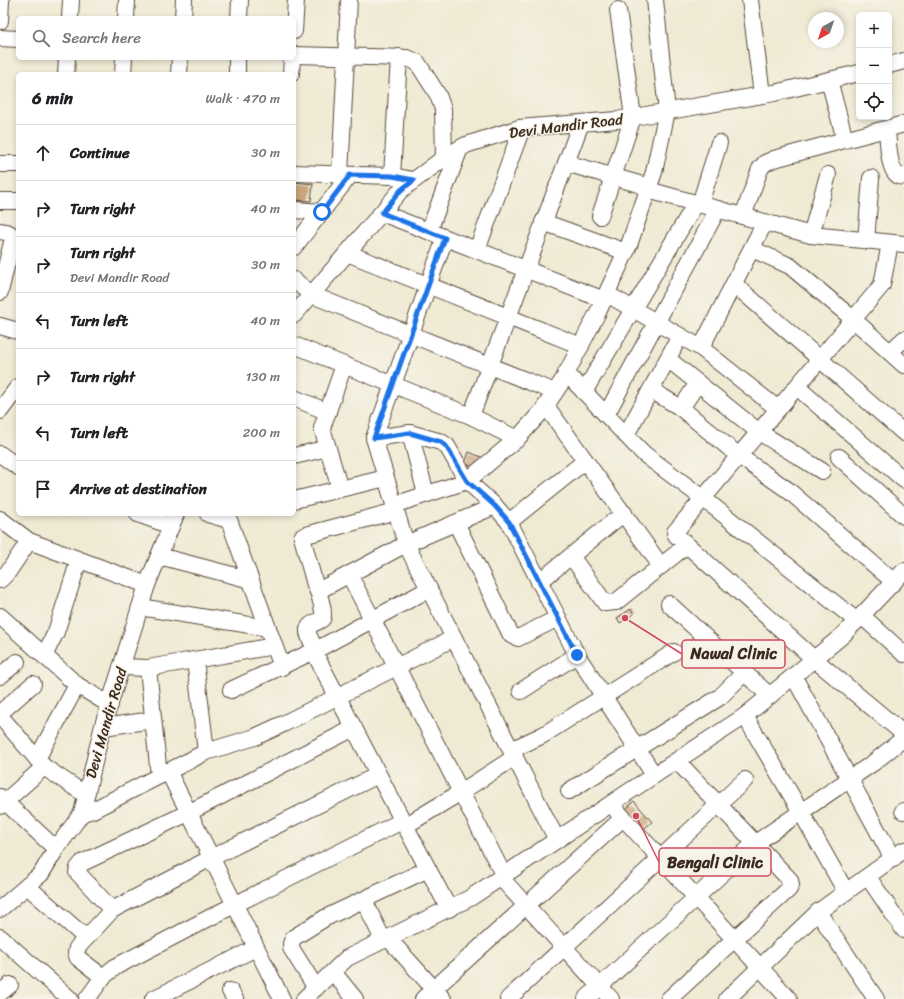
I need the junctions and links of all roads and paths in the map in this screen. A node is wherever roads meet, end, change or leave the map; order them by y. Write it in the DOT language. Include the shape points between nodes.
graph roads {
  1 [pos="1,0"];
  2 [pos="71,0"];
  3 [pos="127,0"];
  4 [pos="184,0"];
  5 [pos="240,0"];
  6 [pos="296,0"];
  7 [pos="349,0"];
  8 [pos="655,0"];
  9 [pos="750,0"];
  10 [pos="618,10"];
  11 [pos="70,16"];
  12 [pos="126,16"];
  13 [pos="183,16"];
  14 [pos="239,16"];
  15 [pos="295,16"];
  16 [pos="0,21"];
  17 [pos="0,38"];
  18 [pos="16,39"];
  19 [pos="296,55"];
  20 [pos="346,56"];
  21 [pos="399,57"];
  22 [pos="67,60"];
  23 [pos="124,60"];
  24 [pos="180,60"];
  25 [pos="237,60"];
  26 [pos="292,60"];
  27 [pos="904,61"];
  28 [pos="892,64"];
  29 [pos="66,72"];
  30 [pos="123,72"];
  31 [pos="179,72"];
  32 [pos="237,72"];
  33 [pos="291,72"];
  34 [pos="856,74"];
  35 [pos="829,80"];
  36 [pos="762,95"];
  37 [pos="667,111"];
  38 [pos="633,117"];
  39 [pos="581,123"];
  40 [pos="904,124"];
  41 [pos="522,128"];
  42 [pos="887,129"];
  43 [pos="845,140"];
  44 [pos="719,143"];
  45 [pos="460,148"];
  46 [pos="444,158"];
  47 [pos="566,163"];
  48 [pos="0,164"];
  49 [pos="16,164"];
  50 [pos="296,173"];
  51 [pos="345,174"];
  52 [pos="828,175"];
  53 [pos="392,176"];
  54 [pos="613,176"];
  55 [pos="904,176"];
  56 [pos="871,178"];
  57 [pos="414,180"];
  58 [pos="649,188"];
  59 [pos="0,201"];
  60 [pos="16,201"];
  61 [pos="698,203"];
  62 [pos="718,209"];
  63 [pos="296,210"];
  64 [pos="322,212"];
  65 [pos="382,213"];
  66 [pos="600,216"];
  67 [pos="743,216"];
  68 [pos="543,222"];
  69 [pos="766,222"];
  70 [pos="429,231"];
  71 [pos="811,235"];
  72 [pos="10,236"];
  73 [pos="445,238"];
  74 [pos="866,241"];
  75 [pos="296,244"];
  76 [pos="897,244"];
  77 [pos="752,249"];
  78 [pos="477,250"];
  79 [pos="626,252"];
  80 [pos="347,253"];
  81 [pos="525,269"];
  82 [pos="2,274"];
  83 [pos="296,282"];
  84 [pos="734,284"];
  85 [pos="428,285"];
  86 [pos="0,292"];
  87 [pos="312,295"];
  88 [pos="605,297"];
  89 [pos="633,309"];
  90 [pos="296,313"];
  91 [pos="508,317"];
  92 [pos="853,319"];
  93 [pos="656,322"];
  94 [pos="0,326"];
  95 [pos="16,331"];
  96 [pos="411,334"];
  97 [pos="680,336"];
  98 [pos="904,338"];
  99 [pos="296,346"];
  100 [pos="580,346"];
  101 [pos="701,348"];
  102 [pos="890,352"];
  103 [pos="668,358"];
  104 [pos="820,359"];
  105 [pos="344,365"];
  106 [pos="904,365"];
  107 [pos="489,366"];
  108 [pos="566,373"];
  109 [pos="698,383"];
  110 [pos="393,384"];
  111 [pos="797,387"];
  112 [pos="651,390"];
  113 [pos="555,392"];
  114 [pos="584,392"];
  115 [pos="296,399"];
  116 [pos="546,406"];
  117 [pos="681,408"];
  118 [pos="778,409"];
  119 [pos="328,412"];
  120 [pos="606,415"];
  121 [pos="471,416"];
  122 [pos="759,432"];
  123 [pos="410,433"];
  124 [pos="904,433"];
  125 [pos="626,435"];
  126 [pos="374,438"];
  127 [pos="517,439"];
  128 [pos="328,448"];
  129 [pos="0,454"];
  130 [pos="296,456"];
  131 [pos="739,456"];
  132 [pos="839,457"];
  133 [pos="585,461"];
  134 [pos="16,465"];
  135 [pos="822,471"];
  136 [pos="386,478"];
  137 [pos="904,480"];
  138 [pos="467,481"];
  139 [pos="340,489"];
  140 [pos="426,494"];
  141 [pos="704,499"];
  142 [pos="296,500"];
  143 [pos="495,506"];
  144 [pos="395,508"];
  145 [pos="624,513"];
  146 [pos="150,516"];
  147 [pos="904,516"];
  148 [pos="232,517"];
  149 [pos="0,519"];
  150 [pos="174,520"];
  151 [pos="509,522"];
  152 [pos="456,523"];
  153 [pos="29,541"];
  154 [pos="406,544"];
  155 [pos="687,545"];
  156 [pos="159,556"];
  157 [pos="571,556"];
  158 [pos="79,560"];
  159 [pos="661,566"];
  160 [pos="349,574"];
  161 [pos="899,576"];
  162 [pos="0,580"];
  163 [pos="250,580"];
  164 [pos="539,582"];
  165 [pos="147,584"];
  166 [pos="430,589"];
  167 [pos="318,591"];
  168 [pos="669,604"];
  169 [pos="140,607"];
  170 [pos="0,616"];
  171 [pos="558,618"];
  172 [pos="860,618"];
  173 [pos="373,620"];
  174 [pos="268,628"];
  175 [pos="454,638"];
  176 [pos="274,646"];
  177 [pos="315,651"];
  178 [pos="674,652"];
  179 [pos="904,654"];
  180 [pos="577,655"];
  181 [pos="44,656"];
  182 [pos="814,659"];
  183 [pos="194,660"];
  184 [pos="17,662"];
  185 [pos="397,666"];
  186 [pos="121,667"];
  187 [pos="282,667"];
  188 [pos="148,668"];
  189 [pos="744,673"];
  190 [pos="0,676"];
  191 [pos="794,677"];
  192 [pos="33,684"];
  193 [pos="77,685"];
  194 [pos="231,690"];
  195 [pos="521,691"];
  196 [pos="604,696"];
  197 [pos="770,696"];
  198 [pos="337,697"];
  199 [pos="110,705"];
  200 [pos="0,715"];
  201 [pos="745,716"];
  202 [pos="153,720"];
  203 [pos="103,727"];
  204 [pos="354,728"];
  205 [pos="904,734"];
  206 [pos="904,738"];
  207 [pos="637,749"];
  208 [pos="206,752"];
  209 [pos="513,754"];
  210 [pos="677,761"];
  211 [pos="40,763"];
  212 [pos="163,774"];
  213 [pos="378,775"];
  214 [pos="654,775"];
  215 [pos="849,779"];
  216 [pos="745,780"];
  217 [pos="569,791"];
  218 [pos="461,792"];
  219 [pos="86,795"];
  220 [pos="1,802"];
  221 [pos="610,804"];
  222 [pos="718,805"];
  223 [pos="188,812"];
  224 [pos="801,812"];
  225 [pos="82,813"];
  226 [pos="623,818"];
  227 [pos="404,824"];
  228 [pos="557,840"];
  229 [pos="754,844"];
  230 [pos="56,849"];
  231 [pos="899,855"];
  232 [pos="211,858"];
  233 [pos="660,858"];
  234 [pos="428,869"];
  235 [pos="502,877"];
  236 [pos="868,877"];
  237 [pos="27,886"];
  238 [pos="846,892"];
  239 [pos="696,898"];
  240 [pos="364,900"];
  241 [pos="234,905"];
  242 [pos="526,906"];
  243 [pos="0,909"];
  244 [pos="449,909"];
  245 [pos="112,910"];
  246 [pos="818,912"];
  247 [pos="904,930"];
  248 [pos="0,937"];
  249 [pos="86,938"];
  250 [pos="385,939"];
  251 [pos="734,940"];
  252 [pos="564,947"];
  253 [pos="256,948"];
  254 [pos="760,968"];
  255 [pos="333,972"];
  256 [pos="103,977"];
  257 [pos="600,987"];
  258 [pos="316,988"];
  259 [pos="433,996"];
  260 [pos="729,998"];
  261 [pos="70,999"];
  262 [pos="87,999"];
  263 [pos="153,999"];
  264 [pos="282,999"];
  265 [pos="304,999"];
  266 [pos="355,999"];
  267 [pos="508,999"];
  268 [pos="586,999"];
  269 [pos="611,999"];
  270 [pos="669,999"];
  271 [pos="789,999"];
  272 [pos="876,999"];
  1 -- 16 [label="street"];
  2 -- 11 [label="street"];
  3 -- 12 [label="street"];
  4 -- 13 [label="street"];
  5 -- 14 [label="street"];
  6 -- 15 [label="street"];
  7 -- 20 [label="street"];
  8 -- 37 [label="street"];
  9 -- 36 [label="street"];
  10 -- 38 [label="street"];
  17 -- 18 [label="street"];
  19 -- 20 [label="street"];
  20 -- 21 [label="street"];
  20 -- 51 [label="street"];
  21 -- 46 [label="street" via="417,62 438,94 443,108"];
  21 -- 53 [label="street"];
  22 -- 29 [label="street"];
  23 -- 30 [label="street"];
  24 -- 31 [label="street"];
  25 -- 32 [label="street"];
  26 -- 33 [label="street"];
  27 -- 28 [label="street"];
  34 -- 35 [label="street, Devi Mandir Road"];
  35 -- 36 [label="street, Devi Mandir Road"];
  35 -- 43 [label="street"];
  36 -- 37 [label="street, Devi Mandir Road"];
  37 -- 38 [label="street, Devi Mandir Road"];
  37 -- 58 [label="street"];
  38 -- 39 [label="street, Devi Mandir Road"];
  38 -- 54 [label="street"];
  39 -- 41 [label="street, Devi Mandir Road"];
  39 -- 47 [label="street"];
  40 -- 42 [label="street"];
  41 -- 45 [label="street, Devi Mandir Road"];
  41 -- 78 [label="street"];
  42 -- 43 [label="street"];
  42 -- 55 [label="street" via="892,169 897,176"];
  43 -- 67 [label="street" via="774,158 765,163 760,169"];
  44 -- 61 [label="street"];
  45 -- 46 [label="street, Devi Mandir Road"];
  45 -- 70 [label="street"];
  46 -- 57 [label="street, Devi Mandir Road"];
  47 -- 54 [label="street"];
  47 -- 68 [label="street"];
  48 -- 49 [label="street"];
  50 -- 51 [label="street"];
  51 -- 53 [label="street"];
  51 -- 64 [label="street"];
  52 -- 71 [label="street"];
  53 -- 57 [label="street"];
  54 -- 58 [label="street"];
  54 -- 66 [label="street"];
  56 -- 74 [label="street"];
  57 -- 65 [label="street, Devi Mandir Road" via="401,190"];
  58 -- 61 [label="street"];
  58 -- 79 [label="street"];
  59 -- 60 [label="street"];
  61 -- 62 [label="street"];
  61 -- 89 [label="street"];
  62 -- 67 [label="street"];
  62 -- 93 [label="street"];
  63 -- 64 [label="street"];
  64 -- 75 [label="street"];
  65 -- 70 [label="street"];
  65 -- 80 [label="street, Devi Mandir Road"];
  67 -- 69 [label="street"];
  68 -- 79 [label="street"];
  68 -- 81 [label="street"];
  69 -- 71 [label="street"];
  69 -- 77 [label="street"];
  70 -- 73 [label="street"];
  71 -- 74 [label="street"];
  72 -- 82 [label="street"];
  73 -- 78 [label="street"];
  73 -- 85 [label="street"];
  74 -- 76 [label="street"];
  76 -- 92 [label="street" via="882,285"];
  77 -- 84 [label="street"];
  77 -- 92 [label="street" via="790,266"];
  78 -- 81 [label="street"];
  79 -- 88 [label="street"];
  80 -- 85 [label="street"];
  80 -- 87 [label="street, Devi Mandir Road"];
  81 -- 88 [label="street"];
  81 -- 91 [label="street"];
  82 -- 86 [label="street"];
  83 -- 87 [label="street"];
  84 -- 101 [label="street"];
  84 -- 104 [label="street"];
  85 -- 91 [label="street"];
  85 -- 96 [label="street"];
  87 -- 90 [label="street, Devi Mandir Road"];
  87 -- 96 [label="street"];
  88 -- 89 [label="street"];
  88 -- 100 [label="street"];
  89 -- 93 [label="street"];
  89 -- 114 [label="street"];
  91 -- 100 [label="street"];
  91 -- 107 [label="street"];
  92 -- 102 [label="street"];
  92 -- 104 [label="street"];
  93 -- 97 [label="street"];
  93 -- 120 [label="street"];
  94 -- 95 [label="street"];
  96 -- 107 [label="street"];
  96 -- 110 [label="street"];
  97 -- 101 [label="street"];
  97 -- 103 [label="street"];
  98 -- 102 [label="street"];
  99 -- 105 [label="street"];
  100 -- 108 [label="street"];
  101 -- 118 [label="street"];
  102 -- 106 [label="street"];
  103 -- 109 [label="street"];
  103 -- 112 [label="street"];
  104 -- 111 [label="street"];
  104 -- 124 [label="street"];
  105 -- 110 [label="street"];
  105 -- 119 [label="street"];
  107 -- 113 [label="street"];
  107 -- 121 [label="street"];
  108 -- 113 [label="street"];
  108 -- 114 [label="street"];
  109 -- 117 [label="street"];
  109 -- 122 [label="street"];
  110 -- 121 [label="street"];
  110 -- 126 [label="street"];
  111 -- 118 [label="street"];
  111 -- 137 [label="street"];
  112 -- 117 [label="street"];
  112 -- 125 [label="street"];
  113 -- 116 [label="street"];
  114 -- 120 [label="street"];
  115 -- 119 [label="street"];
  116 -- 127 [label="street"];
  116 -- 133 [label="street"];
  117 -- 131 [label="street"];
  118 -- 122 [label="street"];
  119 -- 128 [label="street" via="322,428"];
  120 -- 125 [label="street"];
  121 -- 127 [label="street"];
  122 -- 131 [label="street"];
  122 -- 135 [label="street"];
  123 -- 126 [label="street"];
  123 -- 138 [label="street" via="441,442 446,446"];
  123 -- 140 [label="street"];
  125 -- 141 [label="street" via="644,454"];
  126 -- 136 [label="street"];
  127 -- 138 [label="street"];
  128 -- 130 [label="street"];
  128 -- 139 [label="street"];
  129 -- 134 [label="street"];
  131 -- 141 [label="street"];
  131 -- 161 [label="street" via="788,490"];
  132 -- 147 [label="street"];
  133 -- 145 [label="street"];
  133 -- 151 [label="street"];
  136 -- 139 [label="street"];
  136 -- 144 [label="street"];
  138 -- 140 [label="street"];
  138 -- 143 [label="street"];
  139 -- 142 [label="street"];
  140 -- 144 [label="street"];
  141 -- 155 [label="street" via="675,532"];
  141 -- 172 [label="street"];
  143 -- 151 [label="street"];
  143 -- 152 [label="street"];
  144 -- 154 [label="street"];
  144 -- 167 [label="street" via="302,537"];
  145 -- 157 [label="street"];
  145 -- 159 [label="street"];
  146 -- 150 [label="street"];
  148 -- 163 [label="street"];
  149 -- 153 [label="street"];
  150 -- 156 [label="street, Devi Mandir Road"];
  151 -- 164 [label="street"];
  152 -- 154 [label="street"];
  152 -- 171 [label="street" via="511,635 518,638"];
  153 -- 158 [label="street"];
  153 -- 162 [label="street"];
  154 -- 160 [label="street"];
  154 -- 166 [label="street"];
  155 -- 159 [label="street"];
  155 -- 182 [label="street"];
  156 -- 163 [label="street"];
  156 -- 165 [label="street, Devi Mandir Road"];
  157 -- 159 [label="street" via="605,603 616,602"];
  157 -- 164 [label="street"];
  158 -- 165 [label="street"];
  158 -- 181 [label="street" via="56,632"];
  160 -- 167 [label="street"];
  160 -- 173 [label="street"];
  161 -- 172 [label="street"];
  163 -- 174 [label="street"];
  164 -- 171 [label="street"];
  165 -- 169 [label="street, Devi Mandir Road"];
  166 -- 173 [label="street"];
  166 -- 175 [label="street"];
  167 -- 177 [label="street" via="322,619 308,629"];
  168 -- 189 [label="street"];
  169 -- 174 [label="street"];
  169 -- 186 [label="street, Devi Mandir Road"];
  170 -- 181 [label="street"];
  171 -- 180 [label="street"];
  172 -- 179 [label="street"];
  172 -- 182 [label="street"];
  173 -- 177 [label="street"];
  173 -- 185 [label="street"];
  174 -- 176 [label="street"];
  175 -- 185 [label="street"];
  175 -- 209 [label="street"];
  176 -- 183 [label="street"];
  176 -- 187 [label="street"];
  177 -- 187 [label="street"];
  177 -- 198 [label="street"];
  178 -- 196 [label="street"];
  180 -- 195 [label="street"];
  180 -- 196 [label="street"];
  181 -- 193 [label="street"];
  182 -- 191 [label="street"];
  182 -- 205 [label="street"];
  183 -- 188 [label="street"];
  183 -- 208 [label="street"];
  184 -- 190 [label="street"];
  185 -- 198 [label="street"];
  185 -- 218 [label="street"];
  186 -- 188 [label="street"];
  186 -- 199 [label="street, Devi Mandir Road"];
  187 -- 194 [label="street"];
  188 -- 202 [label="street"];
  189 -- 197 [label="street"];
  189 -- 207 [label="street" via="720,697"];
  191 -- 197 [label="street"];
  191 -- 215 [label="street"];
  192 -- 200 [label="street"];
  193 -- 199 [label="street"];
  193 -- 211 [label="street"];
  196 -- 207 [label="street"];
  196 -- 209 [label="street"];
  197 -- 201 [label="street"];
  198 -- 204 [label="street"];
  198 -- 208 [label="street" via="255,737"];
  199 -- 203 [label="street, Devi Mandir Road"];
  200 -- 211 [label="street"];
  201 -- 210 [label="street"];
  201 -- 224 [label="street"];
  202 -- 203 [label="street"];
  202 -- 212 [label="street"];
  203 -- 219 [label="street, Devi Mandir Road"];
  204 -- 213 [label="street"];
  204 -- 223 [label="street"];
  206 -- 215 [label="street"];
  207 -- 214 [label="street"];
  207 -- 217 [label="street"];
  208 -- 212 [label="street"];
  209 -- 218 [label="street"];
  209 -- 228 [label="street"];
  210 -- 214 [label="street"];
  210 -- 222 [label="street"];
  211 -- 219 [label="street"];
  211 -- 220 [label="street"];
  212 -- 223 [label="street"];
  212 -- 225 [label="street" via="93,810"];
  213 -- 227 [label="street"];
  213 -- 232 [label="street"];
  214 -- 221 [label="street"];
  215 -- 224 [label="street"];
  215 -- 231 [label="street"];
  216 -- 222 [label="street"];
  218 -- 227 [label="street"];
  218 -- 235 [label="street"];
  219 -- 225 [label="street, Devi Mandir Road"];
  220 -- 230 [label="street"];
  221 -- 226 [label="street"];
  221 -- 228 [label="street"];
  222 -- 229 [label="street"];
  222 -- 233 [label="street"];
  223 -- 232 [label="street"];
  223 -- 245 [label="street" via="82,863 78,868 77,872"];
  224 -- 229 [label="street"];
  224 -- 238 [label="street"];
  225 -- 230 [label="street, Devi Mandir Road"];
  226 -- 233 [label="street"];
  226 -- 242 [label="street"];
  227 -- 234 [label="street"];
  227 -- 241 [label="street"];
  228 -- 235 [label="street"];
  229 -- 239 [label="street"];
  229 -- 251 [label="street" via="790,880 791,885"];
  230 -- 237 [label="street, Devi Mandir Road" via="41,874"];
  231 -- 236 [label="street"];
  232 -- 241 [label="street"];
  232 -- 245 [label="street"];
  233 -- 239 [label="street"];
  233 -- 252 [label="street"];
  234 -- 240 [label="street"];
  234 -- 244 [label="street"];
  235 -- 242 [label="street"];
  235 -- 244 [label="street"];
  236 -- 238 [label="street"];
  236 -- 247 [label="street"];
  237 -- 243 [label="street, Devi Mandir Road"];
  237 -- 249 [label="street"];
  238 -- 246 [label="street"];
  239 -- 251 [label="street"];
  239 -- 257 [label="street"];
  240 -- 250 [label="street"];
  240 -- 258 [label="street" via="325,918 293,938 291,948"];
  241 -- 253 [label="street"];
  241 -- 256 [label="street" via="115,967"];
  242 -- 252 [label="street"];
  242 -- 259 [label="street"];
  244 -- 250 [label="street"];
  245 -- 249 [label="street"];
  246 -- 254 [label="street"];
  246 -- 272 [label="street"];
  248 -- 261 [label="street"];
  249 -- 256 [label="street" via="77,948 78,958"];
  250 -- 255 [label="street" via="347,958"];
  250 -- 259 [label="street"];
  251 -- 254 [label="street"];
  251 -- 270 [label="street"];
  252 -- 257 [label="street"];
  252 -- 267 [label="street"];
  253 -- 263 [label="street"];
  253 -- 264 [label="street"];
  254 -- 260 [label="street"];
  254 -- 271 [label="street"];
  255 -- 258 [label="street"];
  255 -- 266 [label="street"];
  256 -- 262 [label="street"];
  257 -- 268 [label="street"];
  257 -- 269 [label="street"];
  258 -- 265 [label="street"];
}
